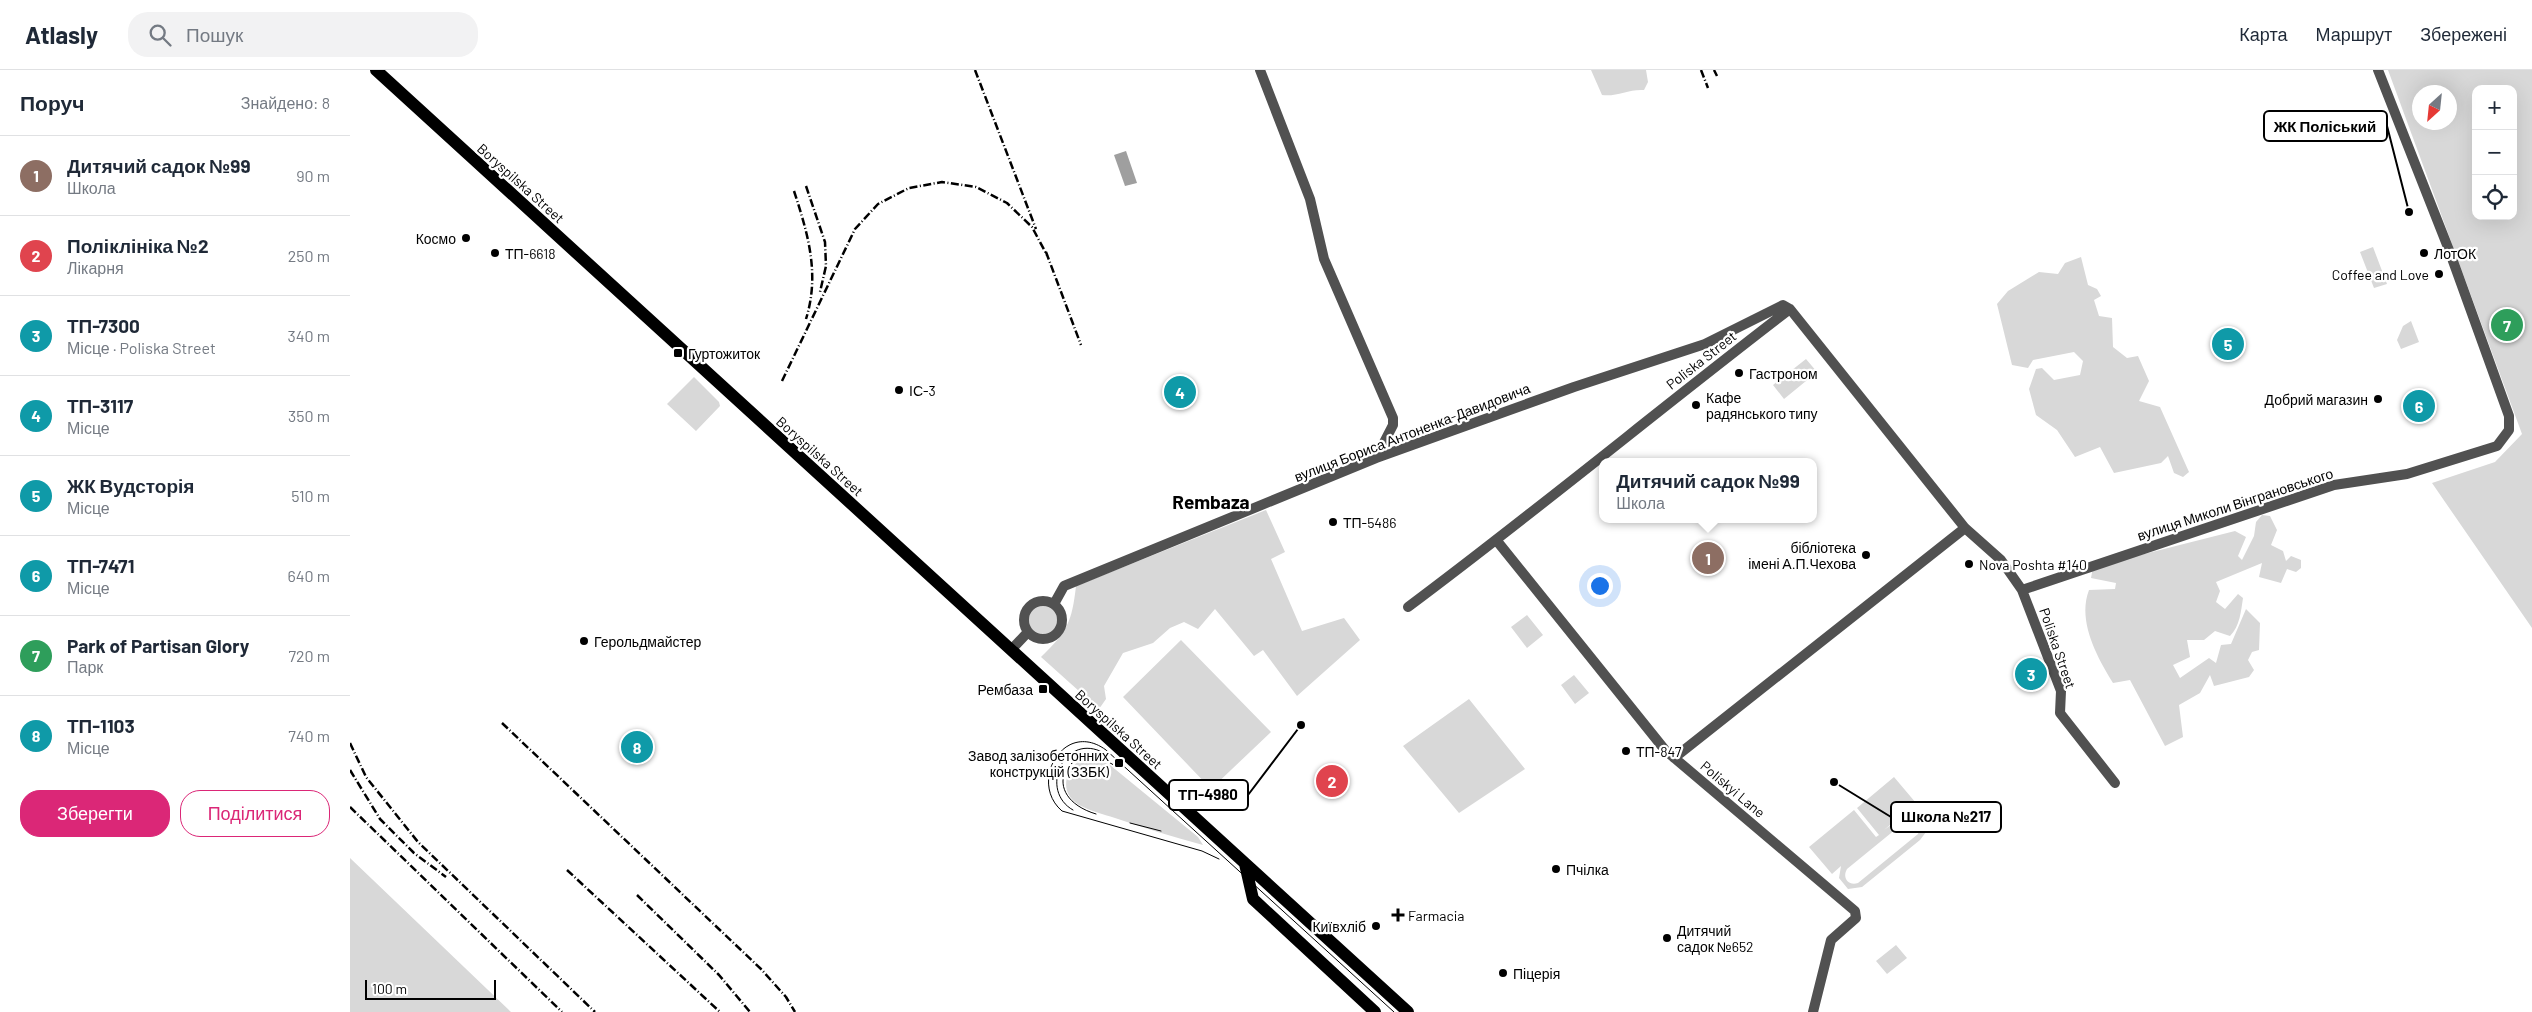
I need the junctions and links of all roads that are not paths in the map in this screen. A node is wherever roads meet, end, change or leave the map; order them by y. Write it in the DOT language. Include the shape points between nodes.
graph roads {
  1 [pos="376,70"];
  2 [pos="1260,70"];
  3 [pos="2378,70"];
  4 [pos="1790,309"];
  5 [pos="1376,458"];
  6 [pos="1600,458"];
  7 [pos="1599,459"];
  8 [pos="1965,528"];
  9 [pos="1497,541"];
  10 [pos="2022,590"];
  11 [pos="1054,604"];
  12 [pos="1408,607"];
  13 [pos="1028,632"];
  14 [pos="1011,650"];
  15 [pos="1674,758"];
  16 [pos="2115,782"];
  17 [pos="1245,864"];
  18 [pos="1375,1012"];
  19 [pos="1408,1012"];
  20 [pos="1814,1012"];
  1 -- 14 [label="main road, Boryspilska Street"];
  2 -- 5 [label="street" via="1310,199 1324,259 1393,418 1393,425"];
  3 -- 10 [label="street, вулиця Миколи Вінграновського" via="2456,268 2509,416 2509,430 2497,446 2456,460 2407,474 2334,485"];
  4 -- 5 [label="street, вулиця Бориса Антоненка-Давидовича" via="1783,305 1705,344"];
  4 -- 6 [label="street, Poliska Street"];
  4 -- 8 [label="street, Poliska Street"];
  5 -- 11 [label="street, вулиця Бориса Антоненка-Давидовича" via="1064,586"];
  7 -- 9 [label="street, Poliska Street"];
  8 -- 10 [label="street, Poliska Street" via="2001,560"];
  8 -- 15 [label="street"];
  9 -- 12 [label="street, Poliska Street"];
  9 -- 15 [label="street, Poliskyi Lane" via="1638,718"];
  10 -- 16 [label="street, Poliska Street" via="2061,690 2060,713"];
  11 -- 13 [label="street" via="1040,601 1031,605 1024,618"];
  11 -- 13 [label="street" via="1062,617 1062,627 1056,635 1042,640"];
  13 -- 14 [label="street"];
  14 -- 17 [label="main road, Boryspilska Street"];
  15 -- 20 [label="street, Poliskyi Lane" via="1855,911 1856,918 1832,940"];
  17 -- 18 [label="main road" via="1253,899"];
  17 -- 19 [label="main road, Boryspilska Street"];
}
